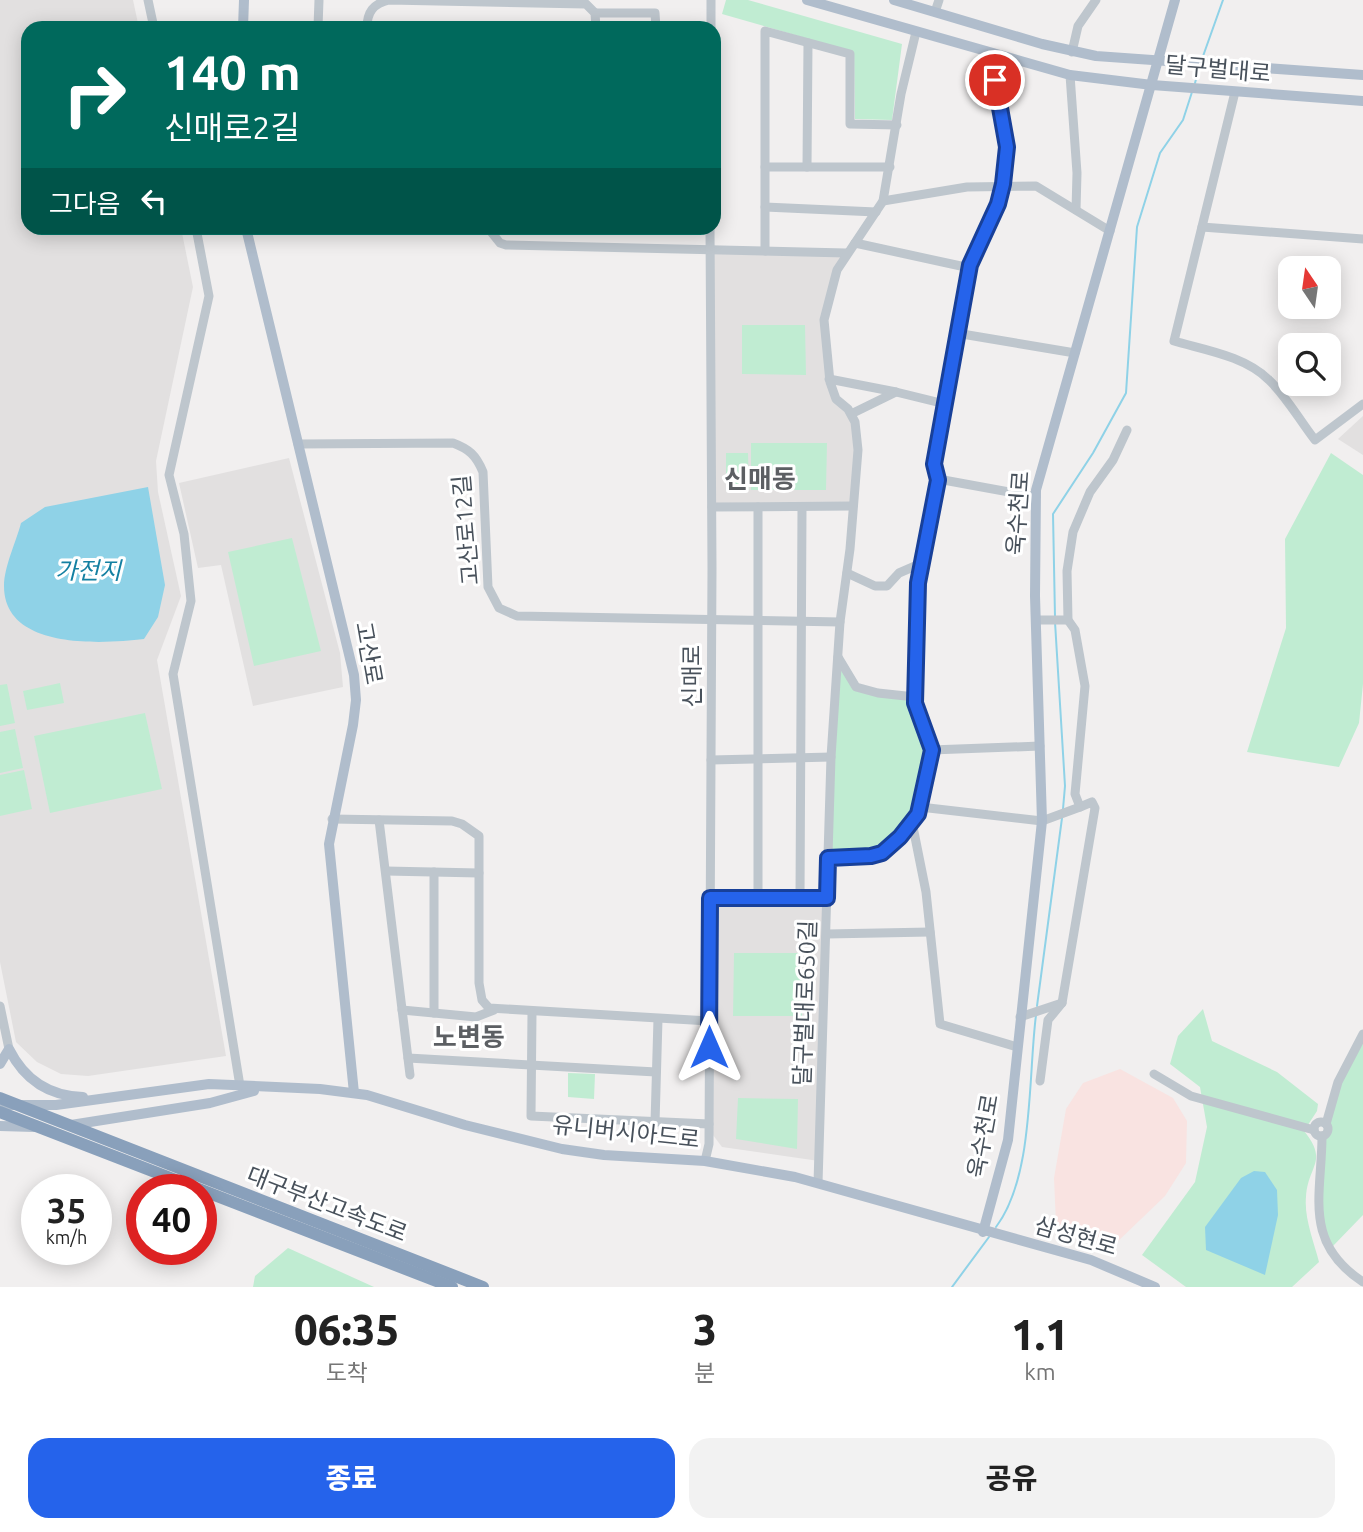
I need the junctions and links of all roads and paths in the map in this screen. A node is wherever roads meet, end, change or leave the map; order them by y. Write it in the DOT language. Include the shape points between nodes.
graph roads {
  1 [pos="148,0"];
  2 [pos="244,0"];
  3 [pos="319,0"];
  4 [pos="434,0"];
  5 [pos="711,0"];
  6 [pos="807,0"];
  7 [pos="894,0"];
  8 [pos="939,0"];
  9 [pos="1096,0"];
  10 [pos="1175,0"];
  11 [pos="935,12"];
  12 [pos="595,13"];
  13 [pos="152,21"];
  14 [pos="243,21"];
  15 [pos="318,21"];
  16 [pos="367,21"];
  17 [pos="596,21"];
  18 [pos="656,21"];
  19 [pos="711,21"];
  20 [pos="916,32"];
  21 [pos="808,43"];
  22 [pos="1072,52"];
  23 [pos="989,54"];
  24 [pos="1157,62"];
  25 [pos="1070,75"];
  26 [pos="1363,75"];
  27 [pos="1152,85"];
  28 [pos="1234,92"];
  29 [pos="1363,101"];
  30 [pos="897,125"];
  31 [pos="765,167"];
  32 [pos="807,167"];
  33 [pos="890,167"];
  34 [pos="1003,184"];
  35 [pos="883,201"];
  36 [pos="765,207"];
  37 [pos="1076,210"];
  38 [pos="876,212"];
  39 [pos="1202,227"];
  40 [pos="1110,231"];
  41 [pos="197,235"];
  42 [pos="248,235"];
  43 [pos="494,235"];
  44 [pos="710,235"];
  45 [pos="1363,239"];
  46 [pos="855,243"];
  47 [pos="710,249"];
  48 [pos="765,251"];
  49 [pos="846,253"];
  50 [pos="970,268"];
  51 [pos="956,332"];
  52 [pos="1075,353"];
  53 [pos="829,379"];
  54 [pos="896,392"];
  55 [pos="944,404"];
  56 [pos="1363,404"];
  57 [pos="851,414"];
  58 [pos="1127,430"];
  59 [pos="298,444"];
  60 [pos="938,480"];
  61 [pos="1036,497"];
  62 [pos="712,506"];
  63 [pos="853,506"];
  64 [pos="758,508"];
  65 [pos="802,508"];
  66 [pos="922,563"];
  67 [pos="847,573"];
  68 [pos="711,618"];
  69 [pos="1036,620"];
  70 [pos="1068,620"];
  71 [pos="758,621"];
  72 [pos="802,621"];
  73 [pos="839,622"];
  74 [pos="838,657"];
  75 [pos="915,697"];
  76 [pos="1040,746"];
  77 [pos="932,750"];
  78 [pos="831,757"];
  79 [pos="759,758"];
  80 [pos="801,758"];
  81 [pos="711,760"];
  82 [pos="919,807"];
  83 [pos="1080,807"];
  84 [pos="332,819"];
  85 [pos="379,820"];
  86 [pos="1042,821"];
  87 [pos="912,822"];
  88 [pos="828,858"];
  89 [pos="386,871"];
  90 [pos="434,872"];
  91 [pos="479,873"];
  92 [pos="710,898"];
  93 [pos="758,898"];
  94 [pos="800,898"];
  95 [pos="827,898"];
  96 [pos="930,932"];
  97 [pos="827,934"];
  98 [pos="1062,1003"];
  99 [pos="0,1006"];
  100 [pos="402,1010"];
  101 [pos="494,1010"];
  102 [pos="434,1013"];
  103 [pos="532,1013"];
  104 [pos="1020,1017"];
  105 [pos="658,1019"];
  106 [pos="709,1021"];
  107 [pos="1363,1034"];
  108 [pos="1017,1047"];
  109 [pos="9,1049"];
  110 [pos="408,1058"];
  111 [pos="0,1064"];
  112 [pos="532,1066"];
  113 [pos="656,1072"];
  114 [pos="1154,1074"];
  115 [pos="410,1075"];
  116 [pos="1040,1081"];
  117 [pos="240,1086"];
  118 [pos="263,1088"];
  119 [pos="354,1093"];
  120 [pos="131,1097"];
  121 [pos="0,1098"];
  122 [pos="0,1105"];
  123 [pos="0,1112"];
  124 [pos="655,1123"];
  125 [pos="709,1124"];
  126 [pos="1326,1124"];
  127 [pos="0,1126"];
  128 [pos="1314,1130"];
  129 [pos="1322,1136"];
  130 [pos="705,1161"];
  131 [pos="818,1183"];
  132 [pos="983,1232"];
  133 [pos="338,1236"];
  134 [pos="384,1254"];
  135 [pos="1363,1282"];
  136 [pos="452,1287"];
  137 [pos="483,1287"];
  138 [pos="1156,1287"];
  1 -- 13 [label="street"];
  2 -- 14 [label="main road"];
  3 -- 15 [label="street"];
  4 -- 12 [label="street" via="586,4"];
  4 -- 16 [label="street" via="378,3"];
  5 -- 19 [label="street"];
  6 -- 20 [label="main road, 달구벌대로"];
  7 -- 11 [label="main road, 달구벌대로"];
  8 -- 11 [label="street"];
  9 -- 22 [label="street" via="1078,26"];
  10 -- 24 [label="main road, 욱수천로"];
  11 -- 22 [label="main road, 달구벌대로"];
  12 -- 17 [label="street"];
  12 -- 18 [label="street" via="655,13"];
  20 -- 23 [label="main road, 달구벌대로"];
  20 -- 30 [label="street, 달구벌대로650길"];
  21 -- 30 [label="street" via="850,54 850,124"];
  21 -- 31 [label="street" via="765,31"];
  21 -- 32 [label="street"];
  22 -- 24 [label="main road, 달구벌대로"];
  23 -- 25 [label="main road, 달구벌대로"];
  23 -- 34 [label="street" via="1007,147"];
  24 -- 26 [label="main road, 달구벌대로"];
  24 -- 27 [label="main road, 욱수천로"];
  25 -- 27 [label="main road, 달구벌대로"];
  25 -- 37 [label="street"];
  27 -- 28 [label="main road, 달구벌대로"];
  27 -- 40 [label="main road, 욱수천로"];
  28 -- 29 [label="main road, 달구벌대로"];
  28 -- 39 [label="street"];
  30 -- 33 [label="street, 달구벌대로650길"];
  31 -- 32 [label="street"];
  31 -- 36 [label="street"];
  32 -- 33 [label="street"];
  33 -- 35 [label="street, 달구벌대로650길"];
  34 -- 35 [label="street"];
  34 -- 37 [label="street" via="1042,187"];
  34 -- 50 [label="street"];
  35 -- 38 [label="street, 달구벌대로650길"];
  36 -- 38 [label="street"];
  36 -- 48 [label="street"];
  37 -- 40 [label="street"];
  38 -- 46 [label="street, 달구벌대로650길"];
  39 -- 45 [label="street"];
  39 -- 56 [label="street" via="1174,341 1256,370 1315,440"];
  40 -- 52 [label="main road, 욱수천로"];
  41 -- 117 [label="street" via="209,296 169,475 184,534 191,601 173,674"];
  42 -- 59 [label="main road, 고산로"];
  43 -- 47 [label="street" via="506,245"];
  44 -- 47 [label="street, 신매로"];
  46 -- 49 [label="street, 달구벌대로650길"];
  46 -- 50 [label="street"];
  47 -- 48 [label="street"];
  47 -- 62 [label="street, 신매로"];
  48 -- 49 [label="street"];
  49 -- 53 [label="street, 달구벌대로650길" via="832,283 824,320"];
  50 -- 51 [label="street"];
  51 -- 52 [label="street"];
  51 -- 55 [label="street"];
  52 -- 61 [label="main road, 욱수천로" via="1046,445"];
  53 -- 54 [label="street"];
  53 -- 57 [label="street, 달구벌대로650길" via="836,400"];
  54 -- 55 [label="street"];
  54 -- 57 [label="street"];
  55 -- 60 [label="street" via="934,464"];
  57 -- 63 [label="street, 달구벌대로650길" via="857,438"];
  58 -- 70 [label="street" via="1090,492 1073,532 1067,571"];
  59 -- 68 [label="street, 고산로12길" via="453,443 467,448 483,472 488,587 503,611 517,617"];
  59 -- 84 [label="main road, 고산로" via="347,639 356,700"];
  60 -- 61 [label="street"];
  60 -- 66 [label="street"];
  61 -- 69 [label="main road, 욱수천로"];
  62 -- 64 [label="street"];
  62 -- 68 [label="street, 신매로"];
  63 -- 65 [label="street"];
  63 -- 67 [label="street, 달구벌대로650길"];
  64 -- 65 [label="street"];
  64 -- 71 [label="street"];
  65 -- 72 [label="street"];
  66 -- 67 [label="street" via="899,573 887,586 874,586"];
  66 -- 75 [label="street"];
  67 -- 73 [label="street, 달구벌대로650길"];
  68 -- 71 [label="street"];
  68 -- 81 [label="street, 신매로"];
  69 -- 70 [label="street"];
  69 -- 76 [label="main road, 욱수천로"];
  70 -- 83 [label="street" via="1075,630 1085,686 1075,794"];
  71 -- 72 [label="street"];
  71 -- 79 [label="street"];
  72 -- 73 [label="street"];
  72 -- 80 [label="street"];
  73 -- 74 [label="street, 달구벌대로650길"];
  74 -- 75 [label="street" via="856,687"];
  74 -- 78 [label="street, 달구벌대로650길"];
  75 -- 77 [label="street"];
  76 -- 77 [label="street"];
  76 -- 86 [label="main road, 욱수천로"];
  77 -- 82 [label="street"];
  78 -- 80 [label="street"];
  78 -- 88 [label="street, 달구벌대로650길"];
  79 -- 80 [label="street"];
  79 -- 81 [label="street"];
  79 -- 93 [label="street"];
  80 -- 94 [label="street"];
  81 -- 92 [label="street, 신매로"];
  82 -- 86 [label="street"];
  82 -- 87 [label="street"];
  83 -- 86 [label="street"];
  83 -- 98 [label="street" via="1092,802 1094,808"];
  84 -- 85 [label="street"];
  84 -- 119 [label="main road, 고산로" via="329,858"];
  85 -- 89 [label="street"];
  85 -- 91 [label="street" via="463,824 478,836"];
  86 -- 104 [label="main road, 욱수천로"];
  87 -- 88 [label="street" via="882,853"];
  87 -- 96 [label="street"];
  88 -- 95 [label="street, 달구벌대로650길"];
  89 -- 90 [label="street"];
  89 -- 100 [label="street"];
  90 -- 91 [label="street"];
  90 -- 102 [label="street"];
  91 -- 101 [label="street" via="479,983 485,1005"];
  92 -- 93 [label="street"];
  92 -- 106 [label="street, 신매로"];
  93 -- 94 [label="street"];
  94 -- 95 [label="street"];
  95 -- 97 [label="street, 달구벌대로650길"];
  96 -- 97 [label="street"];
  96 -- 108 [label="street" via="940,1024"];
  97 -- 131 [label="street, 달구벌대로650길"];
  98 -- 104 [label="street"];
  98 -- 116 [label="street" via="1048,1020"];
  99 -- 109 [label="street"];
  100 -- 102 [label="street"];
  100 -- 110 [label="street"];
  101 -- 102 [label="street" via="476,1017"];
  101 -- 103 [label="street"];
  103 -- 105 [label="street"];
  103 -- 112 [label="street"];
  104 -- 108 [label="main road, 욱수천로"];
  105 -- 106 [label="street"];
  105 -- 113 [label="street"];
  106 -- 125 [label="street, 신매로"];
  107 -- 126 [label="street" via="1338,1082"];
  108 -- 132 [label="main road, 욱수천로" via="1008,1140"];
  109 -- 111 [label="main road"];
  109 -- 120 [label="main road" via="17,1067 36,1084 66,1096"];
  110 -- 112 [label="street"];
  110 -- 115 [label="street"];
  112 -- 113 [label="street"];
  112 -- 124 [label="street" via="531,1116"];
  113 -- 124 [label="street"];
  114 -- 128 [label="street" via="1191,1096"];
  117 -- 118 [label="main road, 유니버시아드로"];
  117 -- 120 [label="main road, 유니버시아드로" via="209,1084"];
  118 -- 119 [label="main road, 유니버시아드로"];
  118 -- 127 [label="main road, 유니버시아드로" via="210,1103 123,1118 58,1127"];
  119 -- 130 [label="main road, 유니버시아드로" via="562,1149"];
  120 -- 122 [label="main road, 유니버시아드로"];
  121 -- 133 [label="highway, 대구부산고속도로"];
  123 -- 133 [label="highway, 대구부산고속도로"];
  124 -- 125 [label="street"];
  125 -- 130 [label="street, 신매로"];
  126 -- 128 [label="street" via="1317,1123"];
  126 -- 129 [label="street" via="1329,1130"];
  128 -- 129 [label="street"];
  129 -- 135 [label="street" via="1317,1201 1321,1226 1343,1265"];
  130 -- 131 [label="main road, 유니버시아드로"];
  131 -- 132 [label="main road, 유니버시아드로"];
  132 -- 138 [label="main road, 삼성현로" via="1091,1259"];
  133 -- 134 [label="highway, 대구부산고속도로"];
  134 -- 136 [label="highway, 대구부산고속도로"];
  134 -- 137 [label="highway, 대구부산고속도로"];
}
